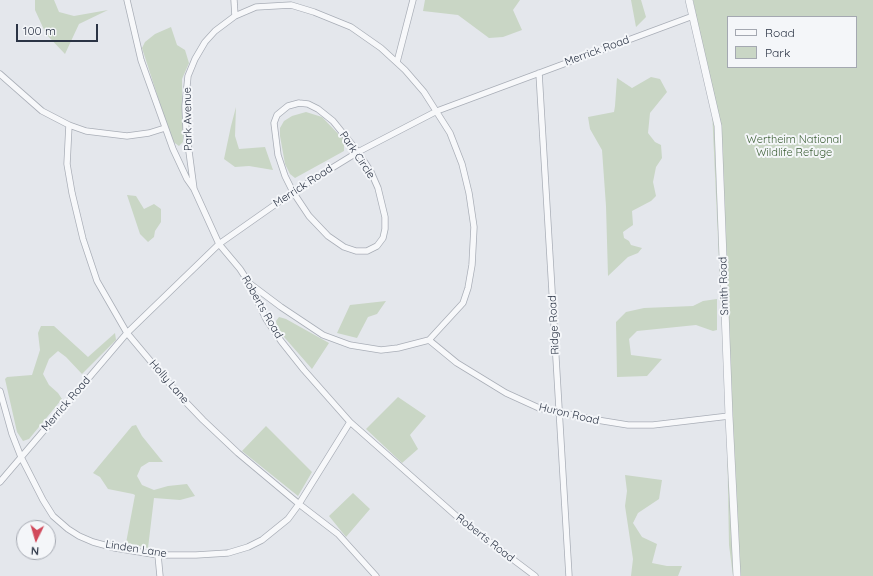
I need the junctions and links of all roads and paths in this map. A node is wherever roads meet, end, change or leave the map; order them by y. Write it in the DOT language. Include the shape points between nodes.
graph roads {
  1 [pos="127,0"];
  2 [pos="234,0"];
  3 [pos="413,0"];
  4 [pos="689,0"];
  5 [pos="292,2"];
  6 [pos="235,16"];
  7 [pos="693,16"];
  8 [pos="397,62"];
  9 [pos="539,73"];
  10 [pos="0,74"];
  11 [pos="437,111"];
  12 [pos="69,125"];
  13 [pos="165,128"];
  14 [pos="358,152"];
  15 [pos="194,189"];
  16 [pos="293,192"];
  17 [pos="218,244"];
  18 [pos="249,283"];
  19 [pos="127,333"];
  20 [pos="429,340"];
  21 [pos="0,391"];
  22 [pos="559,412"];
  23 [pos="729,416"];
  24 [pos="350,422"];
  25 [pos="21,457"];
  26 [pos="0,482"];
  27 [pos="299,504"];
  28 [pos="158,555"];
  29 [pos="160,576"];
  30 [pos="376,576"];
  31 [pos="535,576"];
  32 [pos="569,576"];
  33 [pos="737,576"];
  1 -- 13 [label="street, Roberts Road" via="141,60"];
  2 -- 6 [label="street"];
  3 -- 8 [label="street"];
  4 -- 7 [label="street, Smith Road"];
  5 -- 6 [label="street, Park Avenue" via="256,7"];
  5 -- 8 [label="street, Park Avenue" via="351,27"];
  6 -- 15 [label="street, Park Avenue" via="205,42 188,76 186,129"];
  7 -- 9 [label="street, Merrick Road"];
  7 -- 23 [label="street, Smith Road" via="718,126"];
  8 -- 11 [label="street, Park Avenue" via="415,80"];
  9 -- 11 [label="street, Merrick Road"];
  9 -- 22 [label="street, Ridge Road"];
  10 -- 12 [label="street" via="42,111"];
  11 -- 14 [label="street, Merrick Road"];
  11 -- 20 [label="street, Park Avenue" via="450,133 462,164 472,214 474,247 468,288 463,303"];
  12 -- 13 [label="street" via="86,131 127,136"];
  12 -- 19 [label="street, Holly Lane" via="67,164 83,238 98,281"];
  13 -- 15 [label="street, Roberts Road" via="187,179"];
  14 -- 16 [label="street, Merrick Road"];
  14 -- 16 [label="street, Park Circle" via="333,121 318,109 299,103 288,106 277,115 274,133 278,155"];
  14 -- 16 [label="street, Park Circle" via="376,183 385,217 383,238 376,246 367,251 344,247 328,236 309,216"];
  15 -- 17 [label="street, Roberts Road"];
  16 -- 17 [label="street, Merrick Road"];
  17 -- 18 [label="street, Roberts Road"];
  17 -- 19 [label="street, Merrick Road"];
  18 -- 20 [label="street" via="323,334 350,345 381,350"];
  18 -- 24 [label="street, Roberts Road" via="266,319 281,341"];
  19 -- 25 [label="street, Merrick Road"];
  19 -- 27 [label="street, Holly Lane" via="203,420"];
  20 -- 22 [label="street, Huron Road" via="456,363 506,393 539,408"];
  21 -- 25 [label="street, Linden Lane"];
  22 -- 23 [label="street, Huron Road" via="628,425 653,425"];
  22 -- 32 [label="street, Ridge Road"];
  23 -- 33 [label="street, Smith Road"];
  24 -- 27 [label="street, Linden Lane"];
  24 -- 31 [label="street, Roberts Road" via="462,521"];
  25 -- 26 [label="street, Merrick Road"];
  25 -- 28 [label="street, Linden Lane" via="53,516 68,529 79,536 108,546"];
  27 -- 28 [label="street, Linden Lane" via="276,530 248,547 228,553"];
  27 -- 30 [label="street, Holly Lane" via="338,534"];
  28 -- 29 [label="street"];
}
